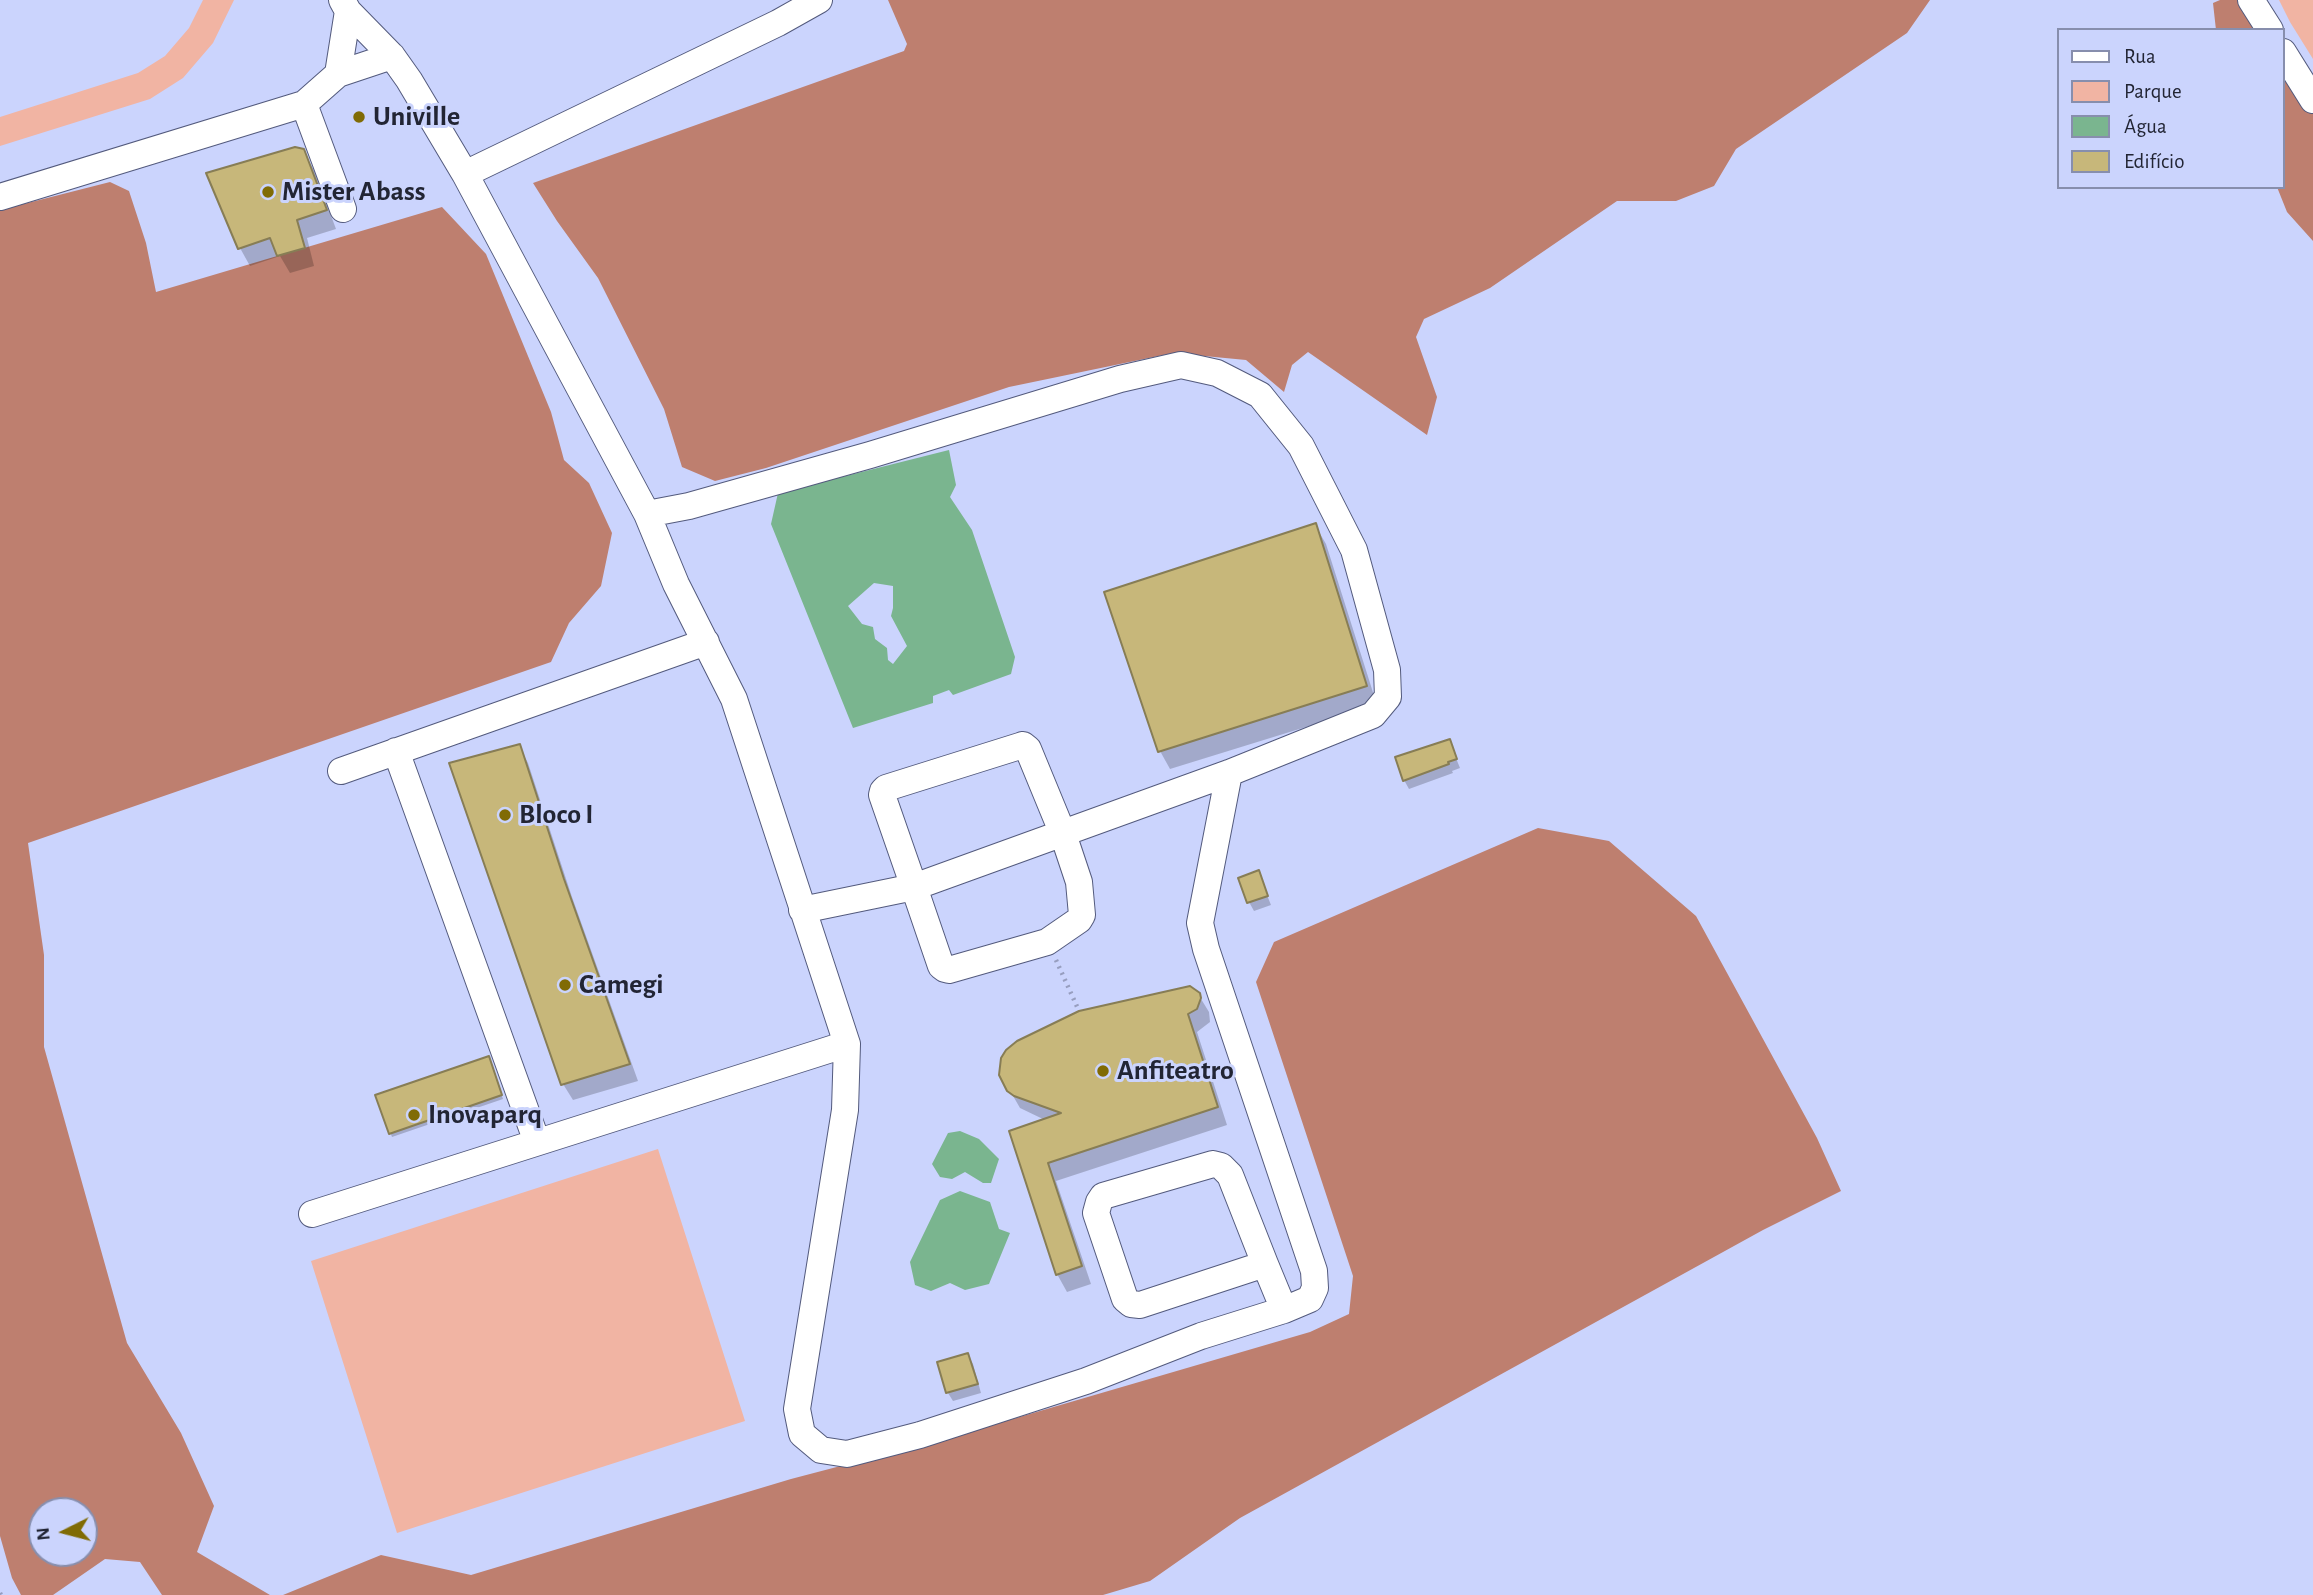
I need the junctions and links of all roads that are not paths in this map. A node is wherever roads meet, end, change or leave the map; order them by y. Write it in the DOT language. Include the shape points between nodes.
graph roads {
  1 [pos="819,0"];
  2 [pos="2252,0"];
  3 [pos="345,6"];
  4 [pos="2269,28"];
  5 [pos="2285,55"];
  6 [pos="392,56"];
  7 [pos="338,74"];
  8 [pos="2313,100"];
  9 [pos="304,104"];
  10 [pos="465,174"];
  11 [pos="0,197"];
  12 [pos="343,209"];
  13 [pos="647,513"];
  14 [pos="706,642"];
  15 [pos="396,751"];
  16 [pos="341,771"];
  17 [pos="1229,773"];
  18 [pos="1063,834"];
  19 [pos="914,887"];
  20 [pos="802,910"];
  21 [pos="847,1044"];
  22 [pos="537,1143"];
  23 [pos="313,1213"];
  24 [pos="1265,1264"];
  25 [pos="1284,1310"];
  1 -- 10 [label="lane"];
  2 -- 4 [label="lane"];
  3 -- 6 [label="lane"];
  3 -- 7 [label="lane"];
  5 -- 8 [label="lane"];
  6 -- 7 [label="lane"];
  6 -- 10 [label="lane"];
  7 -- 9 [label="lane"];
  9 -- 11 [label="lane"];
  9 -- 12 [label="lane"];
  10 -- 13 [label="lane"];
  13 -- 14 [label="lane"];
  13 -- 17 [label="lane" via="702,503 1120,379 1181,365 1217,373 1260,395 1301,446 1354,550 1387,670 1388,697 1373,715"];
  14 -- 15 [label="lane"];
  14 -- 20 [label="lane" via="734,699"];
  15 -- 16 [label="lane"];
  15 -- 22 [label="lane"];
  17 -- 18 [label="lane"];
  17 -- 25 [label="lane" via="1200,923 1314,1271 1310,1299"];
  18 -- 19 [label="lane"];
  18 -- 19 [label="lane" via="1079,882 1082,915 1047,942 945,969"];
  18 -- 19 [label="lane" via="1023,745 886,788 882,795"];
  19 -- 20 [label="lane"];
  20 -- 21 [label="lane"];
  21 -- 22 [label="lane"];
  21 -- 25 [label="lane" via="845,1110 797,1409 802,1434 821,1450 847,1454 920,1434"];
  22 -- 23 [label="lane"];
  24 -- 24 [label="lane" via="1230,1175 1221,1166 1213,1164 1164,1178 1103,1196 1099,1202 1097,1213 1130,1304 1140,1305"];
  24 -- 25 [label="lane"];
}
